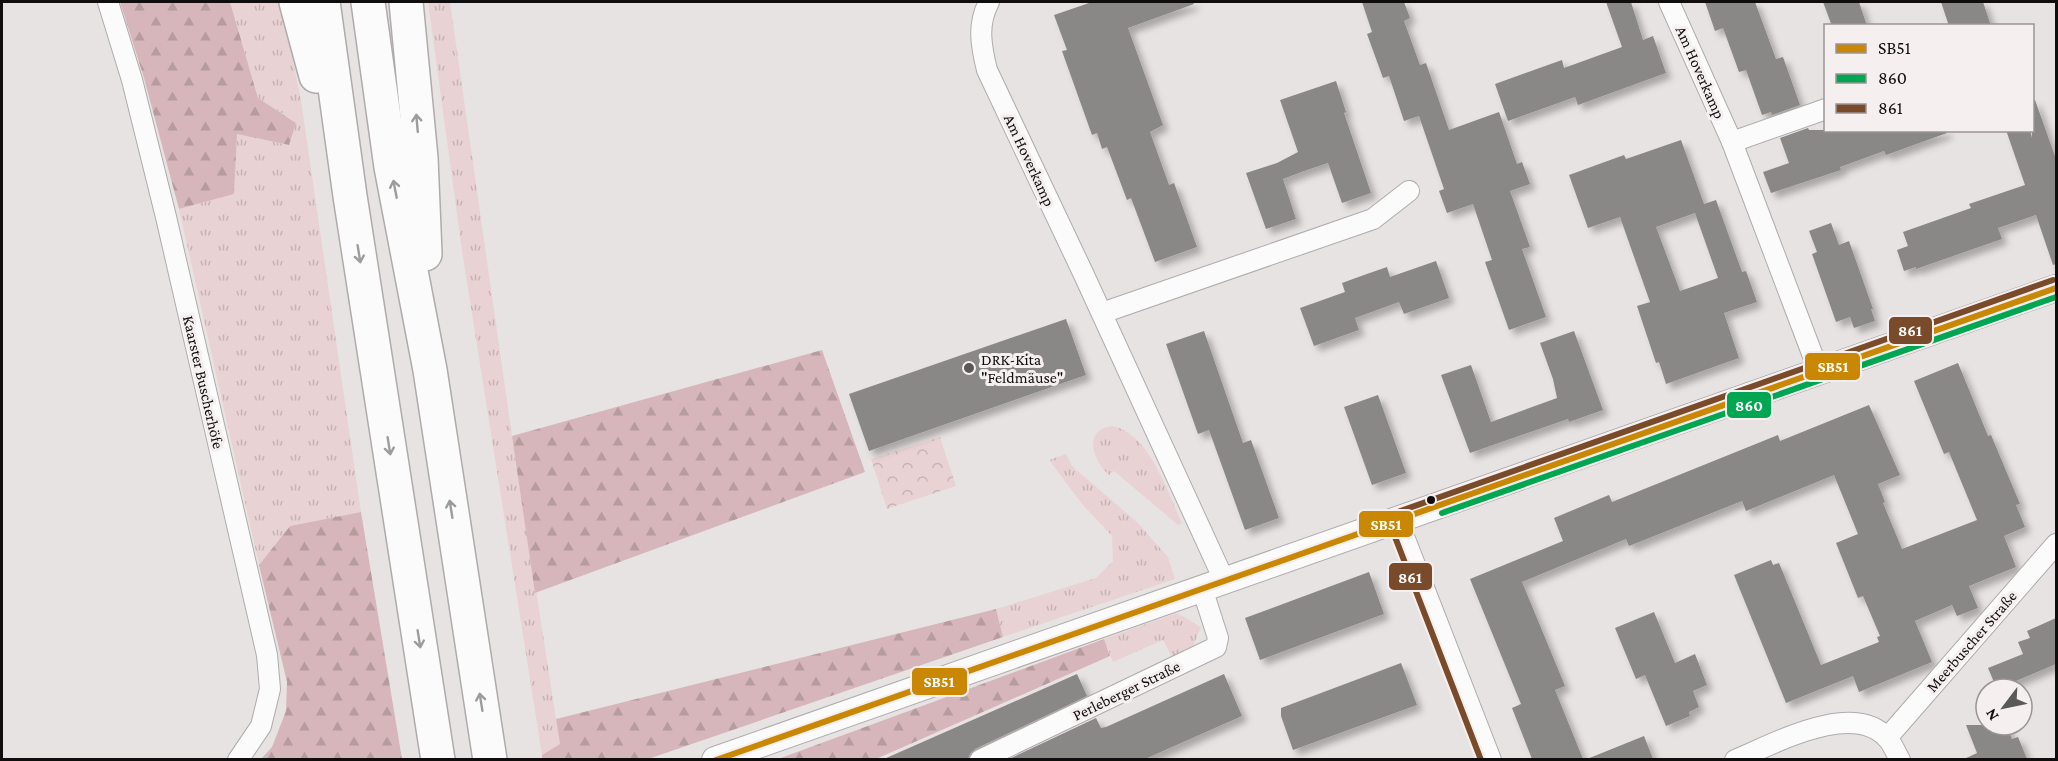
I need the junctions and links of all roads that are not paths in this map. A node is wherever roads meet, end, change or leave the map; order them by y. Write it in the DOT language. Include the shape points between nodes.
graph roads {
  1 [pos="108,2"];
  2 [pos="296,2"];
  3 [pos="323,2"];
  4 [pos="368,2"];
  5 [pos="406,2"];
  6 [pos="990,2"];
  7 [pos="1670,2"];
  8 [pos="1824,110"];
  9 [pos="1732,142"];
  10 [pos="1409,192"];
  11 [pos="350,196"];
  12 [pos="2056,288"];
  13 [pos="1102,313"];
  14 [pos="430,370"];
  15 [pos="1819,372"];
  16 [pos="1398,521"];
  17 [pos="2056,544"];
  18 [pos="1213,584"];
  19 [pos="1887,738"];
  20 [pos="238,759"];
  21 [pos="438,759"];
  22 [pos="490,759"];
  23 [pos="715,759"];
  24 [pos="984,759"];
  25 [pos="1491,759"];
  26 [pos="1736,759"];
  27 [pos="1900,759"];
  1 -- 20 [label="street, Kaarster Buscherhöfe" via="166,217 267,655 270,689 261,726"];
  2 -- 11 [label="highway"];
  3 -- 11 [label="highway"];
  14 -- 4 [label="highway, one-way" via="391,167"];
  14 -- 5 [label="highway, one-way" via="421,158"];
  6 -- 13 [label="street, Am Hoverkamp" via="982,18 981,34 987,70"];
  7 -- 9 [label="street, Am Hoverkamp"];
  8 -- 9 [label="street"];
  9 -- 15 [label="street, Am Hoverkamp"];
  10 -- 13 [label="street" via="1373,219"];
  11 -- 21 [label="highway, one-way"];
  12 -- 15 [label="street"];
  13 -- 18 [label="street, Am Hoverkamp"];
  22 -- 14 [label="highway, one-way"];
  15 -- 16 [label="street"];
  16 -- 18 [label="street"];
  16 -- 25 [label="street"];
  17 -- 19 [label="street, Meerbuscher Straße"];
  18 -- 23 [label="street"];
  18 -- 24 [label="street, Perleberger Straße" via="1216,647"];
  19 -- 26 [label="street" via="1873,728 1849,721 1815,728"];
  19 -- 27 [label="street"];
}
